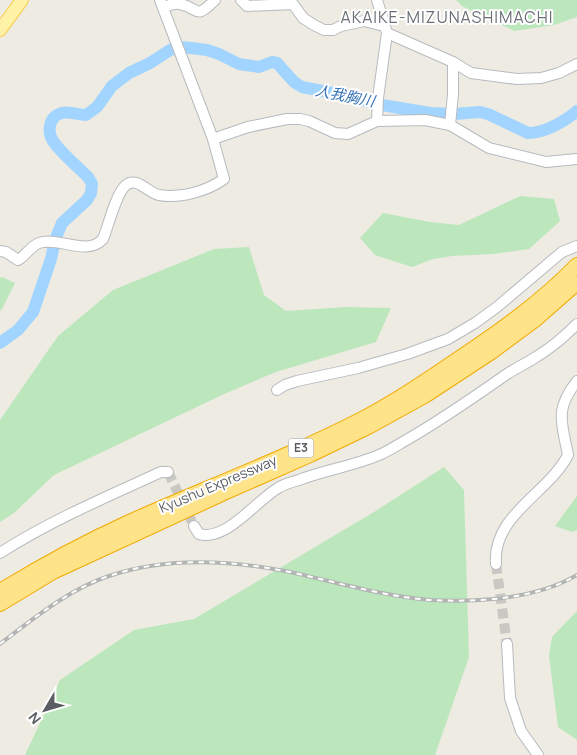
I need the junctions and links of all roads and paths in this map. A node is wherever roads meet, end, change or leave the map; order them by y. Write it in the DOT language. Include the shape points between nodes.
graph roads {
  1 [pos="22,0"];
  2 [pos="215,0"];
  3 [pos="241,0"];
  4 [pos="377,0"];
  5 [pos="162,3"];
  6 [pos="385,29"];
  7 [pos="0,30"];
  8 [pos="453,62"];
  9 [pos="577,64"];
  10 [pos="378,120"];
  11 [pos="450,125"];
  12 [pos="213,139"];
  13 [pos="577,159"];
  14 [pos="577,246"];
  15 [pos="0,251"];
  16 [pos="577,265"];
  17 [pos="577,283"];
  18 [pos="577,324"];
  19 [pos="577,381"];
  20 [pos="277,390"];
  21 [pos="168,472"];
  22 [pos="194,526"];
  23 [pos="0,553"];
  24 [pos="496,564"];
  25 [pos="0,591"];
  26 [pos="0,604"];
  27 [pos="507,644"];
  28 [pos="538,755"];
  1 -- 7 [label="main road"];
  2 -- 5 [label="street" via="205,10 196,12 180,4"];
  3 -- 6 [label="street" via="247,6 293,4 303,18 324,30 364,21"];
  4 -- 6 [label="street"];
  5 -- 12 [label="street"];
  6 -- 8 [label="street"];
  6 -- 10 [label="street"];
  8 -- 9 [label="street" via="471,74 517,79 541,78"];
  8 -- 11 [label="street"];
  10 -- 11 [label="street" via="425,120"];
  10 -- 12 [label="street" via="348,134 335,133 309,121 287,119"];
  11 -- 13 [label="street" via="489,148 546,162"];
  12 -- 15 [label="street" via="224,179 213,186 174,196 158,195 138,183 130,183 122,189 103,239 97,244 88,247 41,243 18,260"];
  14 -- 20 [label="street" via="562,252 497,307 448,339 358,368 297,381"];
  16 -- 25 [label="highway, Kyushu Expressway / E3" via="484,343 363,418 126,524 48,562"];
  17 -- 26 [label="highway, Kyushu Expressway / E3" via="536,319 426,396 310,455 53,572"];
  18 -- 22 [label="street" via="538,357 382,454 278,487 235,524 213,534 199,534"];
  19 -- 24 [label="street" via="562,406 562,431 568,455 556,474 508,523 497,546"];
  21 -- 23 [label="street" via="150,476 83,508"];
  27 -- 28 [label="street" via="510,698 521,731"];
}
